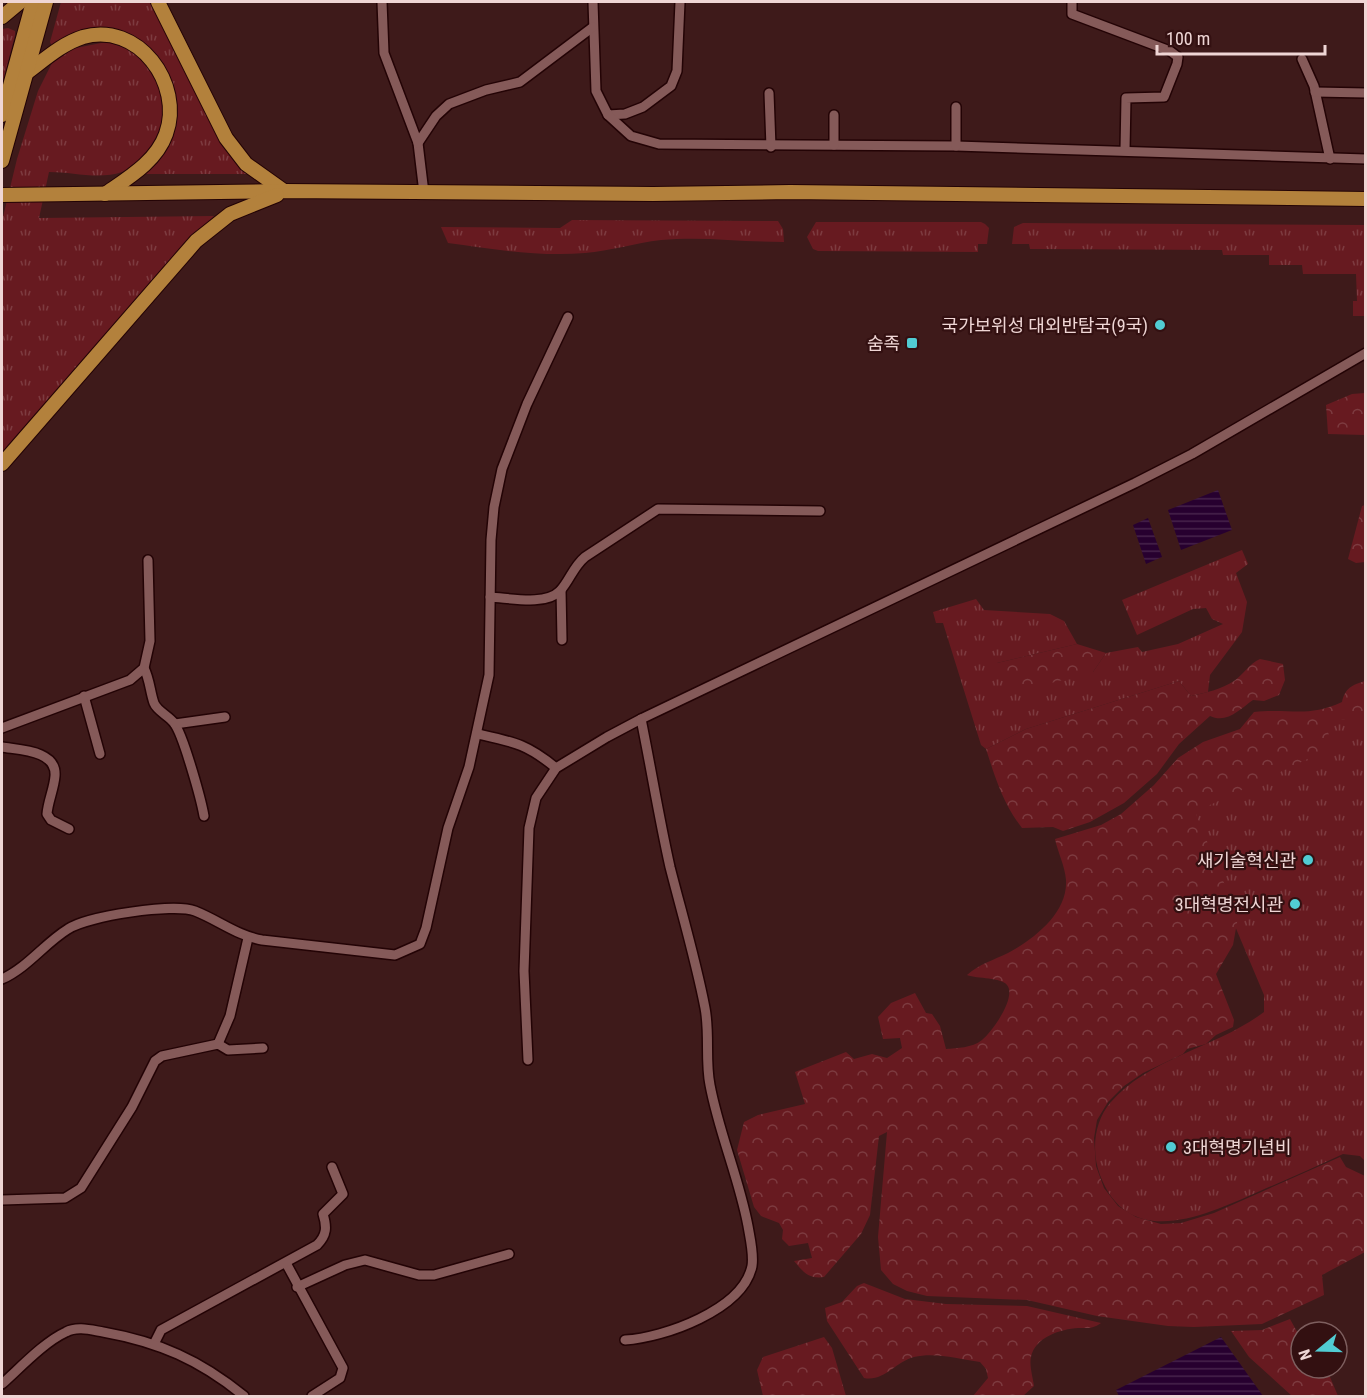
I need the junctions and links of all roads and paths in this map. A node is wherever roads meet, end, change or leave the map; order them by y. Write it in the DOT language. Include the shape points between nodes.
graph roads {
  1 [pos="20,2"];
  2 [pos="33,2"];
  3 [pos="46,2"];
  4 [pos="158,2"];
  5 [pos="382,2"];
  6 [pos="593,2"];
  7 [pos="680,2"];
  8 [pos="1072,2"];
  9 [pos="2,17"];
  10 [pos="594,27"];
  11 [pos="1302,59"];
  12 [pos="25,74"];
  13 [pos="1315,92"];
  14 [pos="770,93"];
  15 [pos="1365,93"];
  16 [pos="956,107"];
  17 [pos="2,115"];
  18 [pos="834,115"];
  19 [pos="608,116"];
  20 [pos="418,143"];
  21 [pos="834,145"];
  22 [pos="956,146"];
  23 [pos="771,147"];
  24 [pos="1125,150"];
  25 [pos="1330,159"];
  26 [pos="1365,159"];
  27 [pos="2,161"];
  28 [pos="284,191"];
  29 [pos="424,193"];
  30 [pos="105,194"];
  31 [pos="2,195"];
  32 [pos="1365,200"];
  33 [pos="568,316"];
  34 [pos="1365,353"];
  35 [pos="2,464"];
  36 [pos="820,511"];
  37 [pos="148,560"];
  38 [pos="561,590"];
  39 [pos="490,597"];
  40 [pos="562,640"];
  41 [pos="144,668"];
  42 [pos="84,696"];
  43 [pos="225,717"];
  44 [pos="641,719"];
  45 [pos="175,723"];
  46 [pos="2,728"];
  47 [pos="478,734"];
  48 [pos="2,747"];
  49 [pos="100,754"];
  50 [pos="556,768"];
  51 [pos="204,816"];
  52 [pos="69,830"];
  53 [pos="248,938"];
  54 [pos="2,979"];
  55 [pos="218,1044"];
  56 [pos="263,1048"];
  57 [pos="528,1060"];
  58 [pos="332,1167"];
  59 [pos="2,1200"];
  60 [pos="508,1254"];
  61 [pos="286,1263"];
  62 [pos="297,1287"];
  63 [pos="625,1340"];
  64 [pos="154,1344"];
  65 [pos="2,1384"];
  66 [pos="244,1396"];
  67 [pos="312,1396"];
  1 -- 9 [label="main road"];
  2 -- 17 [label="main road"];
  3 -- 12 [label="main road"];
  4 -- 28 [label="main road" via="226,138 246,164"];
  5 -- 20 [label="street" via="384,53"];
  6 -- 10 [label="street"];
  7 -- 19 [label="street" via="677,71 671,86 643,106"];
  8 -- 24 [label="street" via="1072,14 1178,57 1164,97 1126,98"];
  10 -- 19 [label="street" via="596,91"];
  10 -- 20 [label="street" via="520,82 449,104"];
  11 -- 13 [label="street"];
  12 -- 27 [label="main road"];
  12 -- 30 [label="main road" via="69,42 85,36 103,35 135,44 150,56 168,90 171,112 167,134 146,164"];
  13 -- 15 [label="street"];
  13 -- 25 [label="street"];
  14 -- 23 [label="street"];
  16 -- 22 [label="street"];
  18 -- 21 [label="street"];
  19 -- 23 [label="street" via="620,129 641,141"];
  20 -- 29 [label="street"];
  21 -- 22 [label="street"];
  21 -- 23 [label="street"];
  22 -- 24 [label="street"];
  24 -- 25 [label="street"];
  25 -- 26 [label="street"];
  28 -- 29 [label="main road"];
  28 -- 30 [label="main road"];
  28 -- 35 [label="main road" via="230,214 196,241"];
  29 -- 32 [label="main road" via="790,192"];
  30 -- 31 [label="main road"];
  33 -- 39 [label="street" via="502,469 494,507"];
  34 -- 44 [label="street" via="1135,483"];
  36 -- 38 [label="street" via="658,509 580,561"];
  37 -- 41 [label="street" via="150,641"];
  38 -- 39 [label="street" via="543,599"];
  38 -- 40 [label="street"];
  39 -- 47 [label="street" via="489,675"];
  41 -- 42 [label="street" via="130,680"];
  41 -- 45 [label="street" via="155,705"];
  42 -- 46 [label="street"];
  42 -- 49 [label="street"];
  43 -- 45 [label="street"];
  44 -- 50 [label="street"];
  44 -- 63 [label="street" via="705,1009 710,1085 741,1187 752,1265 747,1279 723,1304 692,1323 652,1337"];
  45 -- 51 [label="street" via="198,785"];
  47 -- 50 [label="street" via="520,743"];
  47 -- 53 [label="street" via="448,828 420,944 395,955"];
  48 -- 52 [label="street" via="39,754 53,765 55,774 47,814"];
  50 -- 57 [label="street" via="536,798 529,828 524,971"];
  53 -- 54 [label="street" via="194,911 156,909 76,924"];
  53 -- 55 [label="street" via="230,1016"];
  55 -- 56 [label="street" via="228,1050"];
  55 -- 59 [label="street" via="155,1060 132,1107 81,1188 73,1194 65,1198"];
  58 -- 61 [label="street" via="343,1194 323,1214 324,1237"];
  60 -- 62 [label="street" via="434,1275 419,1275 365,1260"];
  61 -- 62 [label="street"];
  61 -- 64 [label="street" via="161,1330"];
  62 -- 67 [label="street" via="343,1368 340,1378"];
  64 -- 65 [label="street" via="81,1329 67,1331"];
  64 -- 66 [label="street" via="196,1363"];
}
